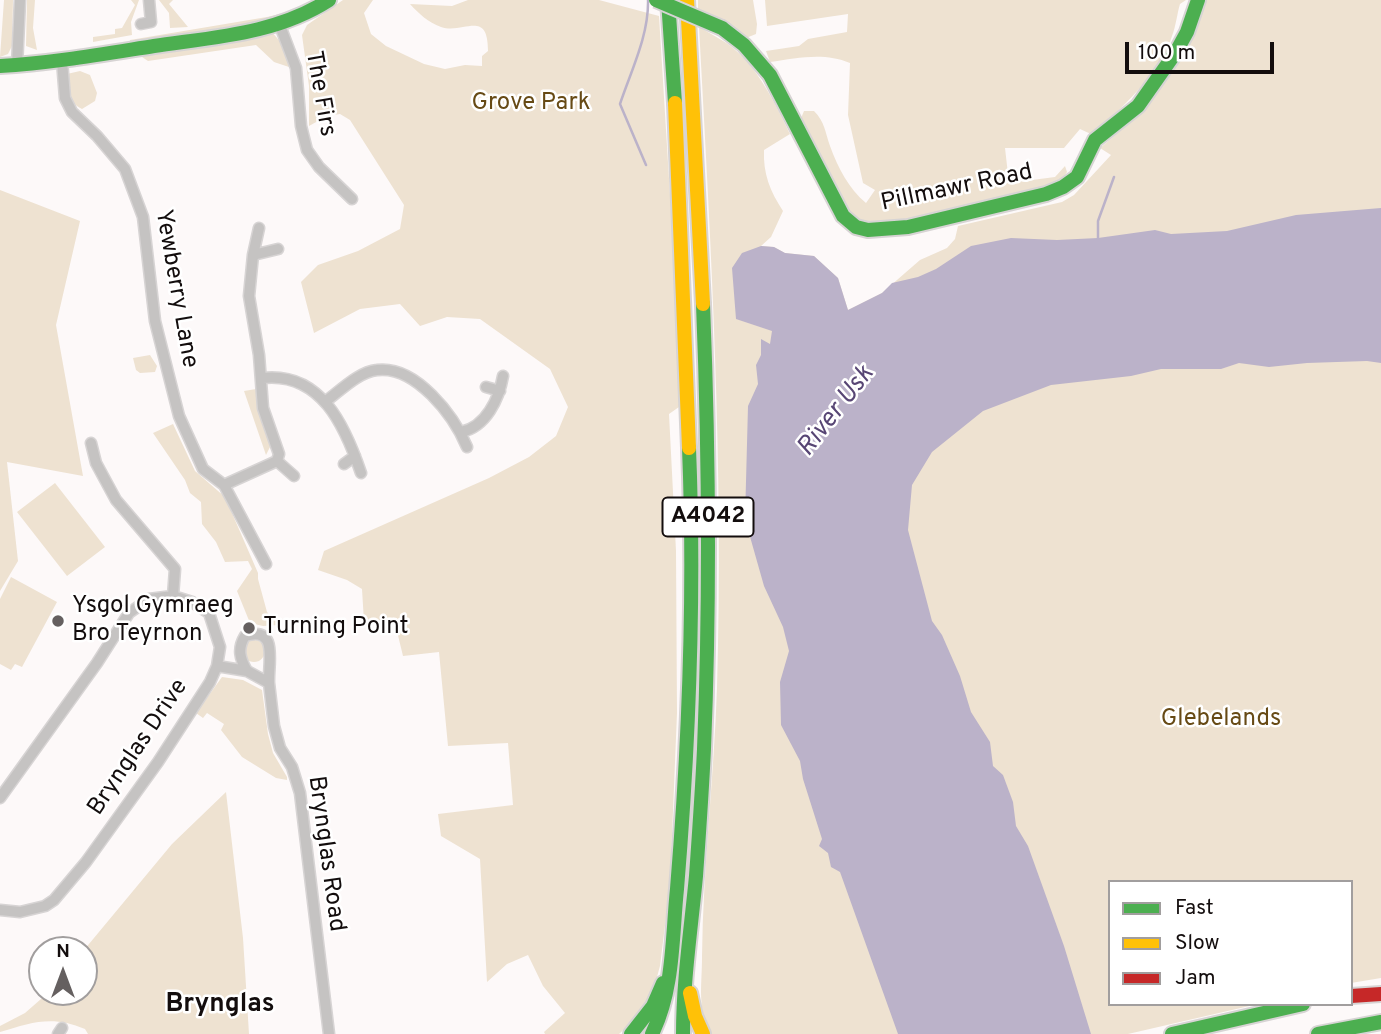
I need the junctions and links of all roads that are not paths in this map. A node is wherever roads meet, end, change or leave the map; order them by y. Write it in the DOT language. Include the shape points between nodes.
graph roads {
  1 [pos="20,0"];
  2 [pos="149,0"];
  3 [pos="330,0"];
  4 [pos="656,0"];
  5 [pos="668,0"];
  6 [pos="687,0"];
  7 [pos="1198,0"];
  8 [pos="279,23"];
  9 [pos="141,24"];
  10 [pos="62,61"];
  11 [pos="0,66"];
  12 [pos="17,66"];
  13 [pos="352,198"];
  14 [pos="259,228"];
  15 [pos="278,248"];
  16 [pos="253,255"];
  17 [pos="503,376"];
  18 [pos="262,378"];
  19 [pos="486,387"];
  20 [pos="500,391"];
  21 [pos="326,401"];
  22 [pos="461,432"];
  23 [pos="91,443"];
  24 [pos="467,447"];
  25 [pos="355,456"];
  26 [pos="278,461"];
  27 [pos="344,464"];
  28 [pos="361,473"];
  29 [pos="294,476"];
  30 [pos="224,485"];
  31 [pos="266,564"];
  32 [pos="173,596"];
  33 [pos="217,666"];
  34 [pos="247,671"];
  35 [pos="269,682"];
  36 [pos="0,798"];
  37 [pos="0,909"];
  38 [pos="688,962"];
  39 [pos="669,971"];
  40 [pos="1381,988"];
  41 [pos="1381,994"];
  42 [pos="1353,996"];
  43 [pos="1294,1006"];
  44 [pos="1381,1022"];
  45 [pos="1175,1033"];
  46 [pos="329,1034"];
  47 [pos="631,1034"];
  48 [pos="652,1034"];
  49 [pos="683,1034"];
  50 [pos="704,1034"];
  51 [pos="1318,1034"];
  1 -- 12 [label="street"];
  2 -- 9 [label="street" via="151,22"];
  3 -- 8 [label="main road"];
  4 -- 7 [label="main road, Pillmawr Road, bridge" via="722,28 744,45 771,75 843,216 856,227 883,230 1046,194 1077,177 1095,140 1138,106 1176,52"];
  5 -- 39 [label="main road, A4042" via="690,477 690,662"];
  6 -- 38 [label="main road, A4042" via="708,514 708,660"];
  8 -- 10 [label="main road"];
  8 -- 13 [label="street, The Firs" via="296,68 300,126 307,150"];
  10 -- 12 [label="main road"];
  10 -- 30 [label="street, Yewberry Lane" via="65,98 72,112 125,169 136,195 143,217 155,321 179,413 203,469"];
  11 -- 12 [label="main road"];
  14 -- 16 [label="street"];
  15 -- 16 [label="street"];
  16 -- 18 [label="street" via="249,296"];
  17 -- 20 [label="street"];
  18 -- 21 [label="street" via="279,376 299,383"];
  18 -- 26 [label="street" via="263,408"];
  19 -- 20 [label="street"];
  20 -- 22 [label="street" via="482,419"];
  21 -- 22 [label="street" via="366,374 395,372 428,392"];
  21 -- 25 [label="street"];
  22 -- 24 [label="street"];
  23 -- 32 [label="street" via="116,500 175,569"];
  25 -- 27 [label="street"];
  25 -- 28 [label="street"];
  26 -- 29 [label="street"];
  26 -- 30 [label="street"];
  30 -- 31 [label="street, Yewberry Lane"];
  32 -- 33 [label="street, Brynglas Drive" via="209,613 220,646"];
  32 -- 36 [label="street" via="149,599 129,612"];
  33 -- 34 [label="street"];
  33 -- 37 [label="street, Brynglas Drive" via="150,772 54,900 20,912"];
  34 -- 35 [label="street"];
  34 -- 35 [label="street, Brynglas Road" via="240,645 245,636 264,636 271,656"];
  35 -- 46 [label="street, Brynglas Road" via="280,748 300,793"];
  38 -- 49 [label="main road, A4042"];
  38 -- 50 [label="main road, A4042" via="691,999"];
  39 -- 47 [label="main road, A4042" via="653,1006"];
  39 -- 48 [label="main road, A4042" via="665,1002"];
  40 -- 42 [label="main road"];
  41 -- 42 [label="main road"];
  43 -- 45 [label="main road"];
  44 -- 51 [label="main road"];
}
